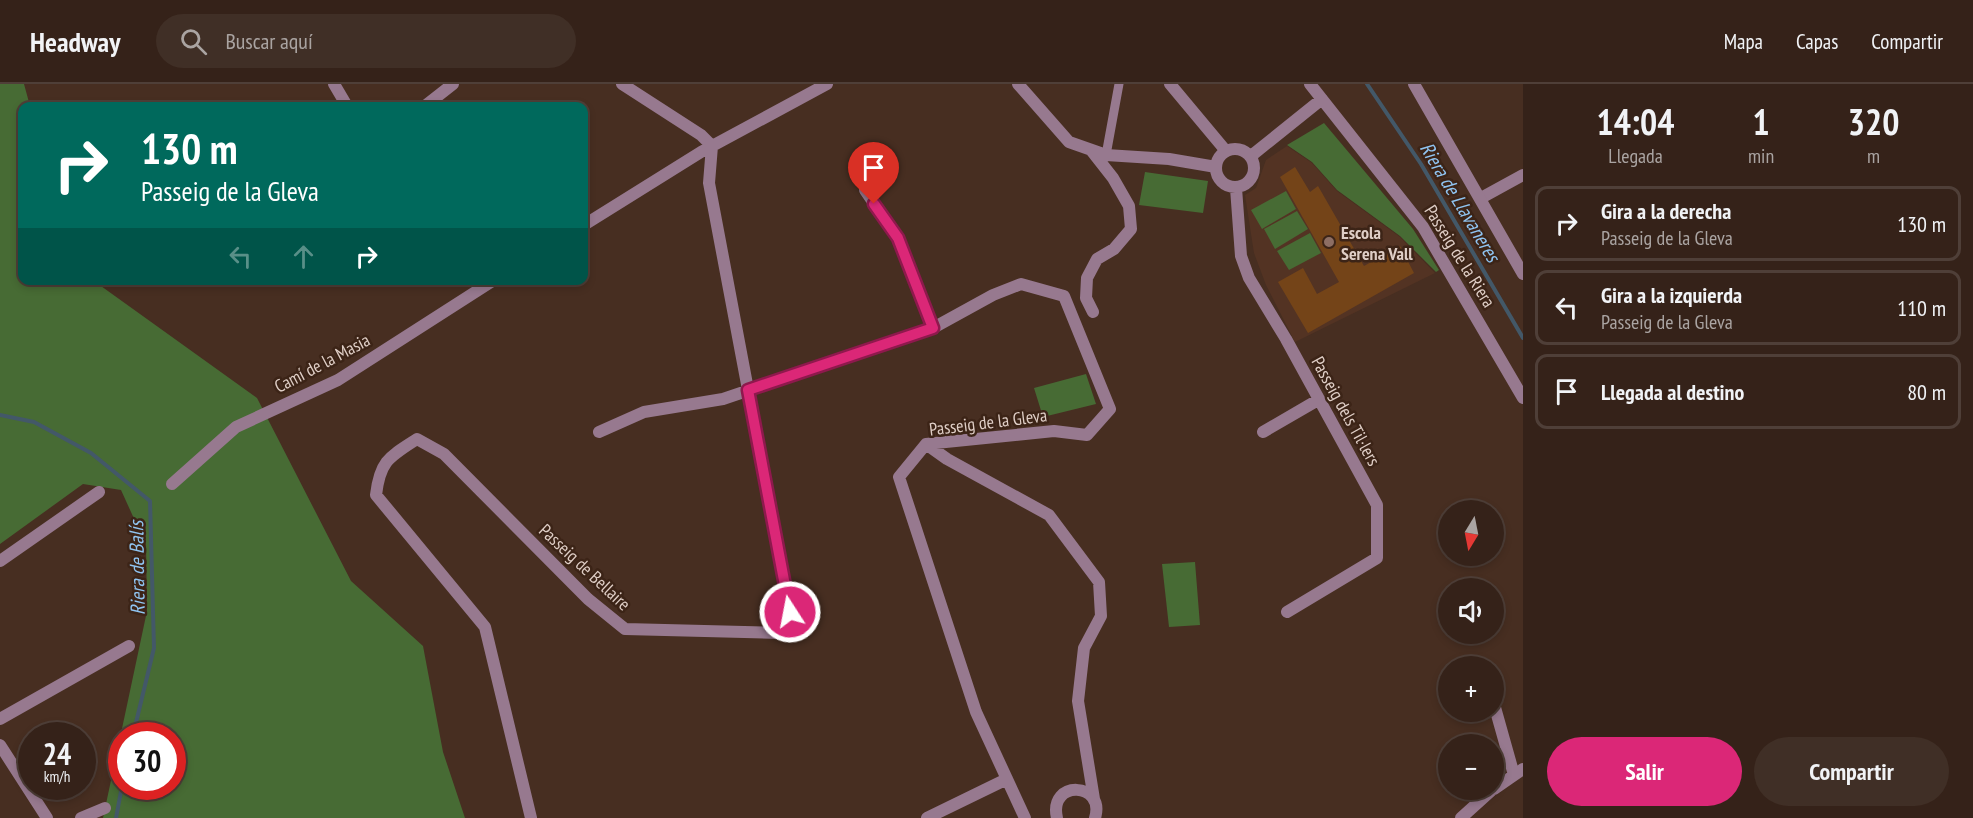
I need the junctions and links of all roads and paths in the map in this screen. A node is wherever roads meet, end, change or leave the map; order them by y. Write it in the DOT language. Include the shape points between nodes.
graph roads {
  1 [pos="334,84"];
  2 [pos="453,84"];
  3 [pos="622,84"];
  4 [pos="827,84"];
  5 [pos="1018,84"];
  6 [pos="1119,84"];
  7 [pos="1170,84"];
  8 [pos="1310,84"];
  9 [pos="1414,84"];
  10 [pos="1322,99"];
  11 [pos="345,102"];
  12 [pos="430,102"];
  13 [pos="712,146"];
  14 [pos="1091,150"];
  15 [pos="1226,151"];
  16 [pos="1106,155"];
  17 [pos="1251,156"];
  18 [pos="1216,167"];
  19 [pos="1523,175"];
  20 [pos="1236,188"];
  21 [pos="865,190"];
  22 [pos="1480,198"];
  23 [pos="588,223"];
  24 [pos="1523,274"];
  25 [pos="486,285"];
  26 [pos="1093,312"];
  27 [pos="933,328"];
  28 [pos="748,390"];
  29 [pos="1523,398"];
  30 [pos="1318,400"];
  31 [pos="599,432"];
  32 [pos="1263,432"];
  33 [pos="926,444"];
  34 [pos="172,484"];
  35 [pos="99,492"];
  36 [pos="0,561"];
  37 [pos="1287,612"];
  38 [pos="129,646"];
  39 [pos="0,719"];
  40 [pos="1501,722"];
  41 [pos="0,745"];
  42 [pos="1519,772"];
  43 [pos="1007,779"];
  44 [pos="1504,782"];
  45 [pos="1094,799"];
  46 [pos="1481,800"];
  47 [pos="105,808"];
  48 [pos="1053,815"];
  49 [pos="47,818"];
  50 [pos="81,818"];
  51 [pos="531,818"];
  52 [pos="927,818"];
  53 [pos="1024,818"];
  54 [pos="1095,818"];
  55 [pos="1461,818"];
  1 -- 11 [label="street"];
  2 -- 12 [label="street"];
  3 -- 13 [label="street"];
  4 -- 13 [label="street"];
  5 -- 14 [label="street" via="1069,142"];
  6 -- 16 [label="street"];
  7 -- 15 [label="street"];
  8 -- 10 [label="street, Passeig de la Riera"];
  9 -- 22 [label="street"];
  10 -- 17 [label="street"];
  10 -- 29 [label="street, Passeig de la Riera" via="1423,227"];
  13 -- 23 [label="street"];
  13 -- 28 [label="street, Passeig de Bellaire" via="709,183"];
  14 -- 16 [label="street"];
  14 -- 26 [label="street" via="1129,206 1131,229 1114,249 1097,260 1087,278 1086,298"];
  15 -- 17 [label="street" via="1240,149"];
  15 -- 18 [label="street"];
  16 -- 18 [label="street"];
  17 -- 20 [label="street" via="1253,177 1245,186"];
  18 -- 20 [label="street" via="1220,181"];
  19 -- 22 [label="street"];
  20 -- 30 [label="street, Passeig dels Til·lers" via="1241,256 1249,279"];
  21 -- 27 [label="street" via="898,238"];
  22 -- 24 [label="street"];
  25 -- 34 [label="street, Camí de la Masia" via="338,380 236,427"];
  27 -- 28 [label="street, Passeig de la Gleva"];
  27 -- 33 [label="street, Passeig de la Gleva" via="1021,284 1064,296 1110,408 1087,435 1054,431"];
  28 -- 31 [label="street, Passeig de la Gleva" via="723,399 644,412"];
  28 -- 51 [label="street, Passeig de Bellaire" via="790,612 780,633 625,629 588,600 444,454 417,439 391,456 378,473 376,495 485,627"];
  30 -- 32 [label="street"];
  30 -- 37 [label="street, Passeig dels Til·lers" via="1377,505 1377,558"];
  33 -- 43 [label="street, Passeig de la Gleva" via="899,477 976,712"];
  33 -- 45 [label="street" via="1049,515 1099,582 1101,616 1084,648 1078,702"];
  35 -- 36 [label="street"];
  38 -- 39 [label="street"];
  40 -- 42 [label="street"];
  41 -- 49 [label="street"];
  42 -- 44 [label="street"];
  43 -- 52 [label="street"];
  43 -- 53 [label="street, Passeig de la Gleva"];
  45 -- 48 [label="street" via="1082,790 1067,792 1061,796"];
  45 -- 54 [label="street"];
  46 -- 55 [label="street"];
  47 -- 50 [label="street"];
}
